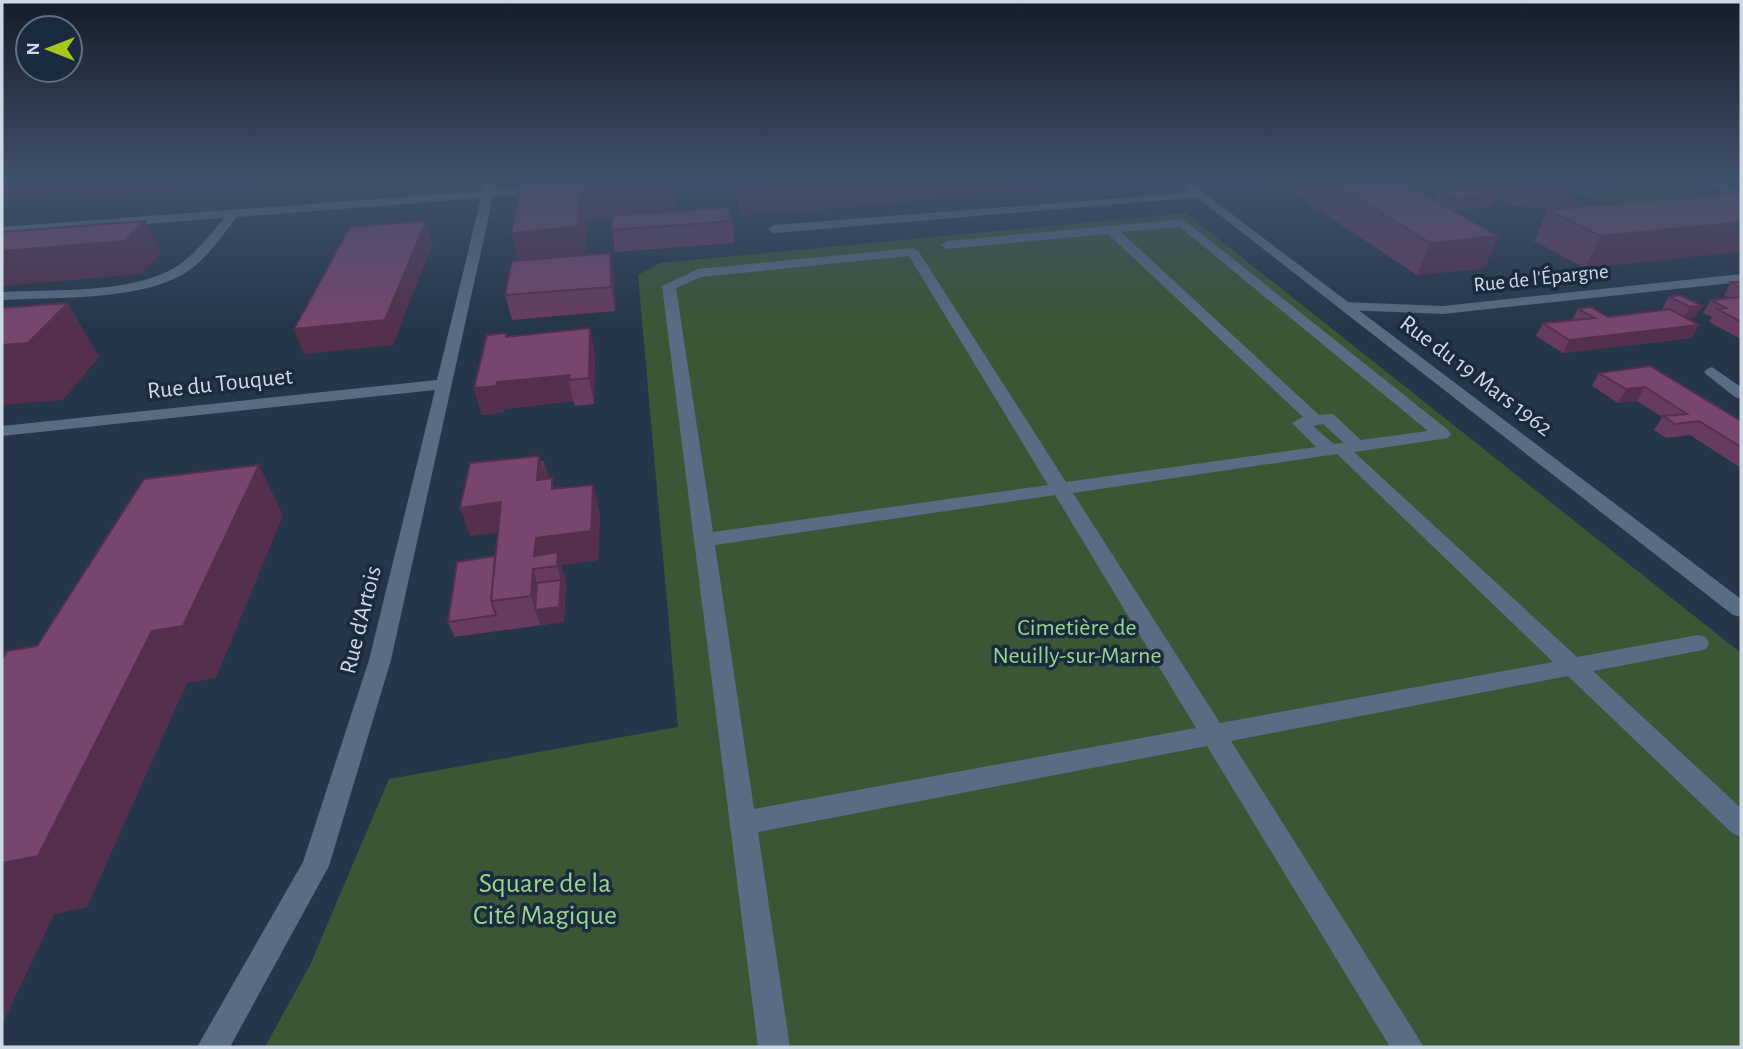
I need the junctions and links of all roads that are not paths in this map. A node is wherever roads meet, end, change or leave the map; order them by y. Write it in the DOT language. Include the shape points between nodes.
graph roads {
  1 [pos="220,230"];
  2 [pos="480,230"];
  3 [pos="1111,230"];
  4 [pos="1192,230"];
  5 [pos="1244,230"];
  6 [pos="947,245"];
  7 [pos="1741,278"];
  8 [pos="2,296"];
  9 [pos="1345,306"];
  10 [pos="1712,372"];
  11 [pos="443,384"];
  12 [pos="1741,394"];
  13 [pos="1315,420"];
  14 [pos="2,431"];
  15 [pos="1343,448"];
  16 [pos="1062,489"];
  17 [pos="704,540"];
  18 [pos="1741,610"];
  19 [pos="1698,643"];
  20 [pos="1573,667"];
  21 [pos="1212,735"];
  22 [pos="744,823"];
  23 [pos="1741,825"];
  24 [pos="214,1047"];
  25 [pos="774,1047"];
  26 [pos="1408,1047"];
  1 -- 8 [label="street" via="200,254 158,281"];
  2 -- 11 [label="street, Rue d'Artois"];
  3 -- 6 [label="street"];
  3 -- 13 [label="street"];
  4 -- 15 [label="street" via="1442,434"];
  5 -- 9 [label="street, Rue du 19 Mars 1962"];
  7 -- 9 [label="street, Rue de l'Épargne" via="1443,310"];
  9 -- 18 [label="street, Rue du 19 Mars 1962"];
  10 -- 12 [label="street"];
  11 -- 14 [label="street, Rue du Touquet"];
  11 -- 24 [label="street, Rue d'Artois" via="380,660 315,866"];
  13 -- 15 [label="street" via="1326,418"];
  13 -- 15 [label="street" via="1300,423"];
  15 -- 16 [label="street"];
  15 -- 20 [label="street"];
  16 -- 17 [label="street"];
  16 -- 17 [label="street" via="913,252 698,273 669,286"];
  16 -- 21 [label="street"];
  17 -- 22 [label="street"];
  19 -- 20 [label="street"];
  20 -- 21 [label="street"];
  20 -- 23 [label="street"];
  21 -- 22 [label="street"];
  21 -- 26 [label="street"];
  22 -- 25 [label="street"];
}
